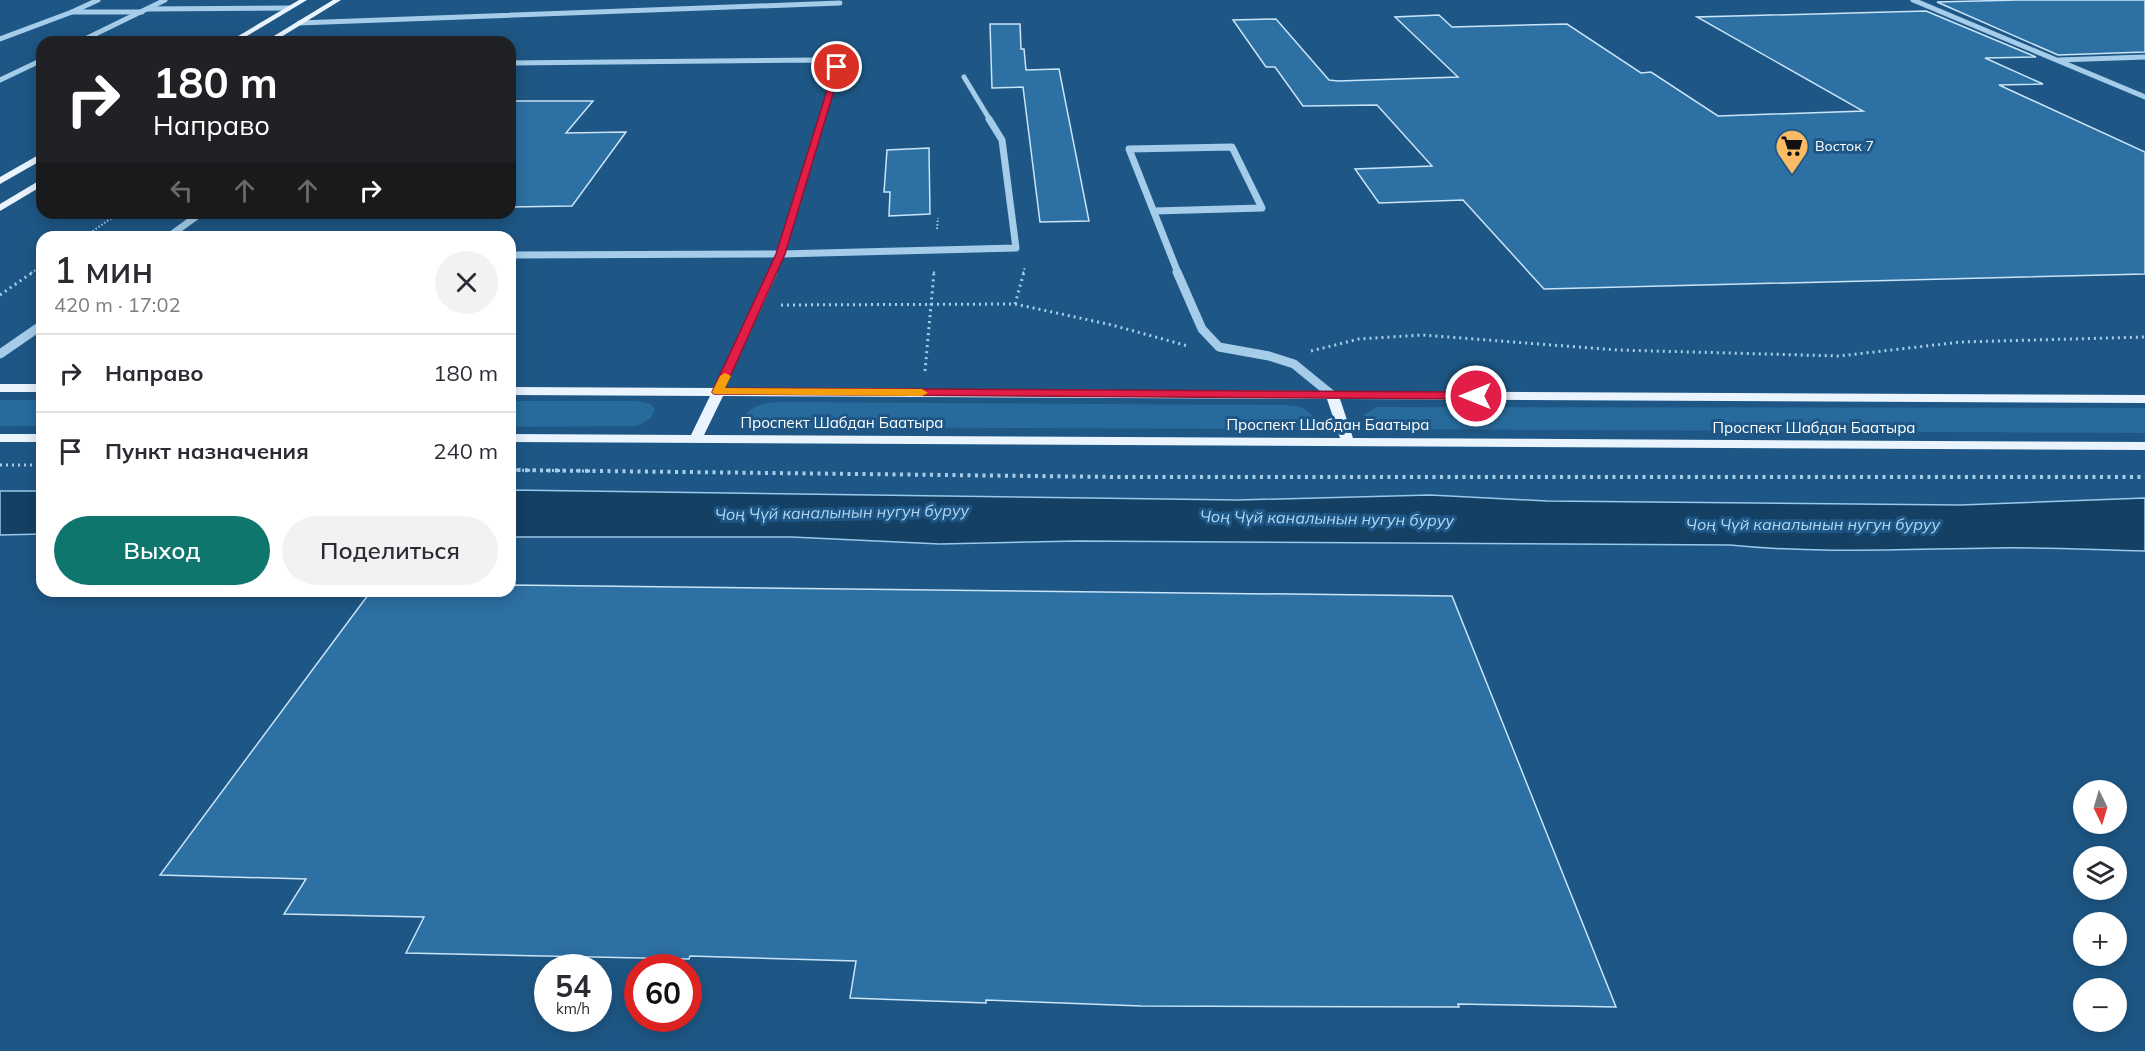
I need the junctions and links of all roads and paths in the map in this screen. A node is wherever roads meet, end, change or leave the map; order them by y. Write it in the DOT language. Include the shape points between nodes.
graph roads {
  1 [pos="98,0"];
  2 [pos="165,0"];
  3 [pos="304,0"];
  4 [pos="338,0"];
  5 [pos="1913,0"];
  6 [pos="840,3"];
  7 [pos="289,8"];
  8 [pos="145,10"];
  9 [pos="72,12"];
  10 [pos="299,22"];
  11 [pos="91,36"];
  12 [pos="242,36"];
  13 [pos="277,36"];
  14 [pos="0,39"];
  15 [pos="2145,57"];
  16 [pos="2056,60"];
  17 [pos="36,63"];
  18 [pos="516,63"];
  19 [pos="964,77"];
  20 [pos="0,80"];
  21 [pos="2145,97"];
  22 [pos="36,160"];
  23 [pos="0,181"];
  24 [pos="36,186"];
  25 [pos="0,208"];
  26 [pos="1154,211"];
  27 [pos="938,218"];
  28 [pos="110,219"];
  29 [pos="193,219"];
  30 [pos="92,231"];
  31 [pos="176,231"];
  32 [pos="1016,248"];
  33 [pos="936,250"];
  34 [pos="780,254"];
  35 [pos="516,255"];
  36 [pos="36,270"];
  37 [pos="0,295"];
  38 [pos="931,304"];
  39 [pos="1015,304"];
  40 [pos="757,305"];
  41 [pos="36,329"];
  42 [pos="2145,337"];
  43 [pos="1219,347"];
  44 [pos="0,354"];
  45 [pos="1294,364"];
  46 [pos="925,371"];
  47 [pos="0,388"];
  48 [pos="36,388"];
  49 [pos="516,391"];
  50 [pos="718,392"];
  51 [pos="1332,395"];
  52 [pos="2145,399"];
  53 [pos="0,438"];
  54 [pos="36,438"];
  55 [pos="516,438"];
  56 [pos="696,438"];
  57 [pos="1347,440"];
  58 [pos="2145,446"];
  59 [pos="0,465"];
  60 [pos="36,465"];
  61 [pos="516,470"];
  62 [pos="2145,477"];
  1 -- 9 [label="street"];
  2 -- 8 [label="street"];
  3 -- 7 [label="main road"];
  4 -- 10 [label="main road"];
  5 -- 16 [label="street"];
  6 -- 10 [label="street"];
  7 -- 8 [label="street"];
  7 -- 12 [label="main road"];
  8 -- 9 [label="street"];
  8 -- 11 [label="street"];
  9 -- 14 [label="street"];
  10 -- 13 [label="main road"];
  15 -- 16 [label="street"];
  16 -- 21 [label="street"];
  17 -- 20 [label="street"];
  18 -- 34 [label="street" via="815,60 837,67"];
  19 -- 32 [label="street" via="1002,140"];
  22 -- 23 [label="main road"];
  24 -- 25 [label="main road"];
  26 -- 26 [label="street" via="1129,149 1232,147 1262,208"];
  26 -- 43 [label="street" via="1192,309 1202,329"];
  27 -- 33 [label="path"];
  28 -- 30 [label="path"];
  29 -- 31 [label="street"];
  32 -- 33 [label="street"];
  32 -- 39 [label="path" via="1028,255"];
  33 -- 34 [label="street"];
  33 -- 38 [label="path"];
  34 -- 35 [label="street"];
  34 -- 40 [label="street"];
  36 -- 37 [label="path"];
  38 -- 39 [label="path"];
  38 -- 40 [label="path"];
  38 -- 46 [label="path"];
  39 -- 43 [label="path" via="1112,325 1163,341"];
  40 -- 50 [label="street"];
  41 -- 44 [label="street"];
  42 -- 45 [label="path" via="1960,342 1839,356 1617,350 1452,336 1389,335 1330,345 1305,353"];
  43 -- 45 [label="street"];
  45 -- 51 [label="street"];
  47 -- 48 [label="main road"];
  49 -- 50 [label="main road, Проспект Шабдан Баатыра"];
  50 -- 51 [label="main road, Проспект Шабдан Баатыра"];
  50 -- 56 [label="main road"];
  51 -- 52 [label="main road, Проспект Шабдан Баатыра"];
  51 -- 57 [label="main road"];
  53 -- 54 [label="main road"];
  55 -- 56 [label="main road, Проспект Шабдан Баатыра"];
  56 -- 57 [label="main road, Проспект Шабдан Баатыра"];
  57 -- 58 [label="main road, Проспект Шабдан Баатыра"];
  59 -- 60 [label="path"];
  61 -- 62 [label="path" via="1131,477"];
}
